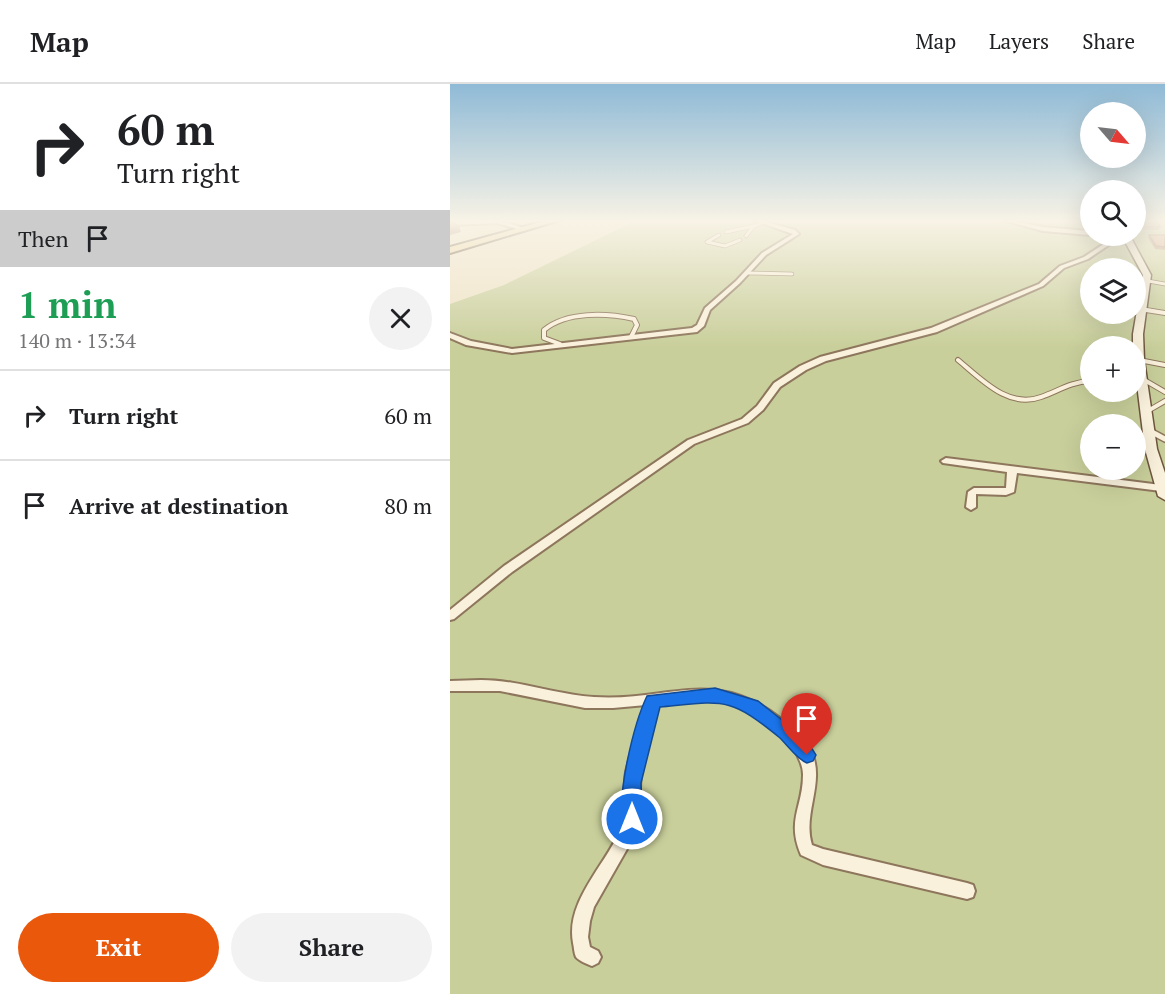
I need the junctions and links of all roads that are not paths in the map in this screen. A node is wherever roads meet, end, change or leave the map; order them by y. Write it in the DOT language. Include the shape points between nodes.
graph roads {
  1 [pos="757,262"];
  2 [pos="1074,262"];
  3 [pos="1143,262"];
  4 [pos="748,273"];
  5 [pos="792,274"];
  6 [pos="1148,281"];
  7 [pos="1165,284"];
  8 [pos="1146,290"];
  9 [pos="1146,310"];
  10 [pos="1165,313"];
  11 [pos="450,335"];
  12 [pos="631,337"];
  13 [pos="560,344"];
  14 [pos="958,360"];
  15 [pos="1146,361"];
  16 [pos="1164,363"];
  17 [pos="1080,382"];
  18 [pos="1146,382"];
  19 [pos="1165,392"];
  20 [pos="1165,401"];
  21 [pos="1144,402"];
  22 [pos="1146,412"];
  23 [pos="1148,430"];
  24 [pos="1165,439"];
  25 [pos="946,461"];
  26 [pos="1012,470"];
  27 [pos="1163,492"];
  28 [pos="971,507"];
  29 [pos="450,616"];
  30 [pos="450,686"];
  31 [pos="653,701"];
  32 [pos="967,891"];
  33 [pos="592,957"];
  1 -- 4 [label="street"];
  2 -- 29 [label="street" via="1062,267 1041,285 934,330 823,359 803,368 777,385 753,415 692,442 655,466 508,569"];
  3 -- 6 [label="street"];
  4 -- 5 [label="lane"];
  4 -- 12 [label="street" via="707,309 694,330"];
  6 -- 7 [label="lane"];
  6 -- 8 [label="street"];
  9 -- 10 [label="lane"];
  11 -- 13 [label="street" via="505,351"];
  12 -- 13 [label="street"];
  12 -- 13 [label="lane" via="637,325 634,319 571,317 544,330 544,338"];
  14 -- 17 [label="lane" via="1002,394 1019,400 1033,400 1068,383"];
  15 -- 16 [label="lane"];
  18 -- 19 [label="lane"];
  20 -- 22 [label="lane"];
  21 -- 22 [label="street"];
  22 -- 23 [label="street"];
  23 -- 24 [label="lane"];
  23 -- 27 [label="street"];
  25 -- 26 [label="street"];
  26 -- 27 [label="street"];
  26 -- 28 [label="street" via="1011,490 974,491"];
  30 -- 31 [label="street" via="501,686 592,703"];
  31 -- 32 [label="street" via="729,696 752,706 799,744 807,755 809,768 809,787 799,826 806,850"];
  31 -- 33 [label="street" via="631,783 632,819 617,853 594,888 580,928 583,952"];
}
